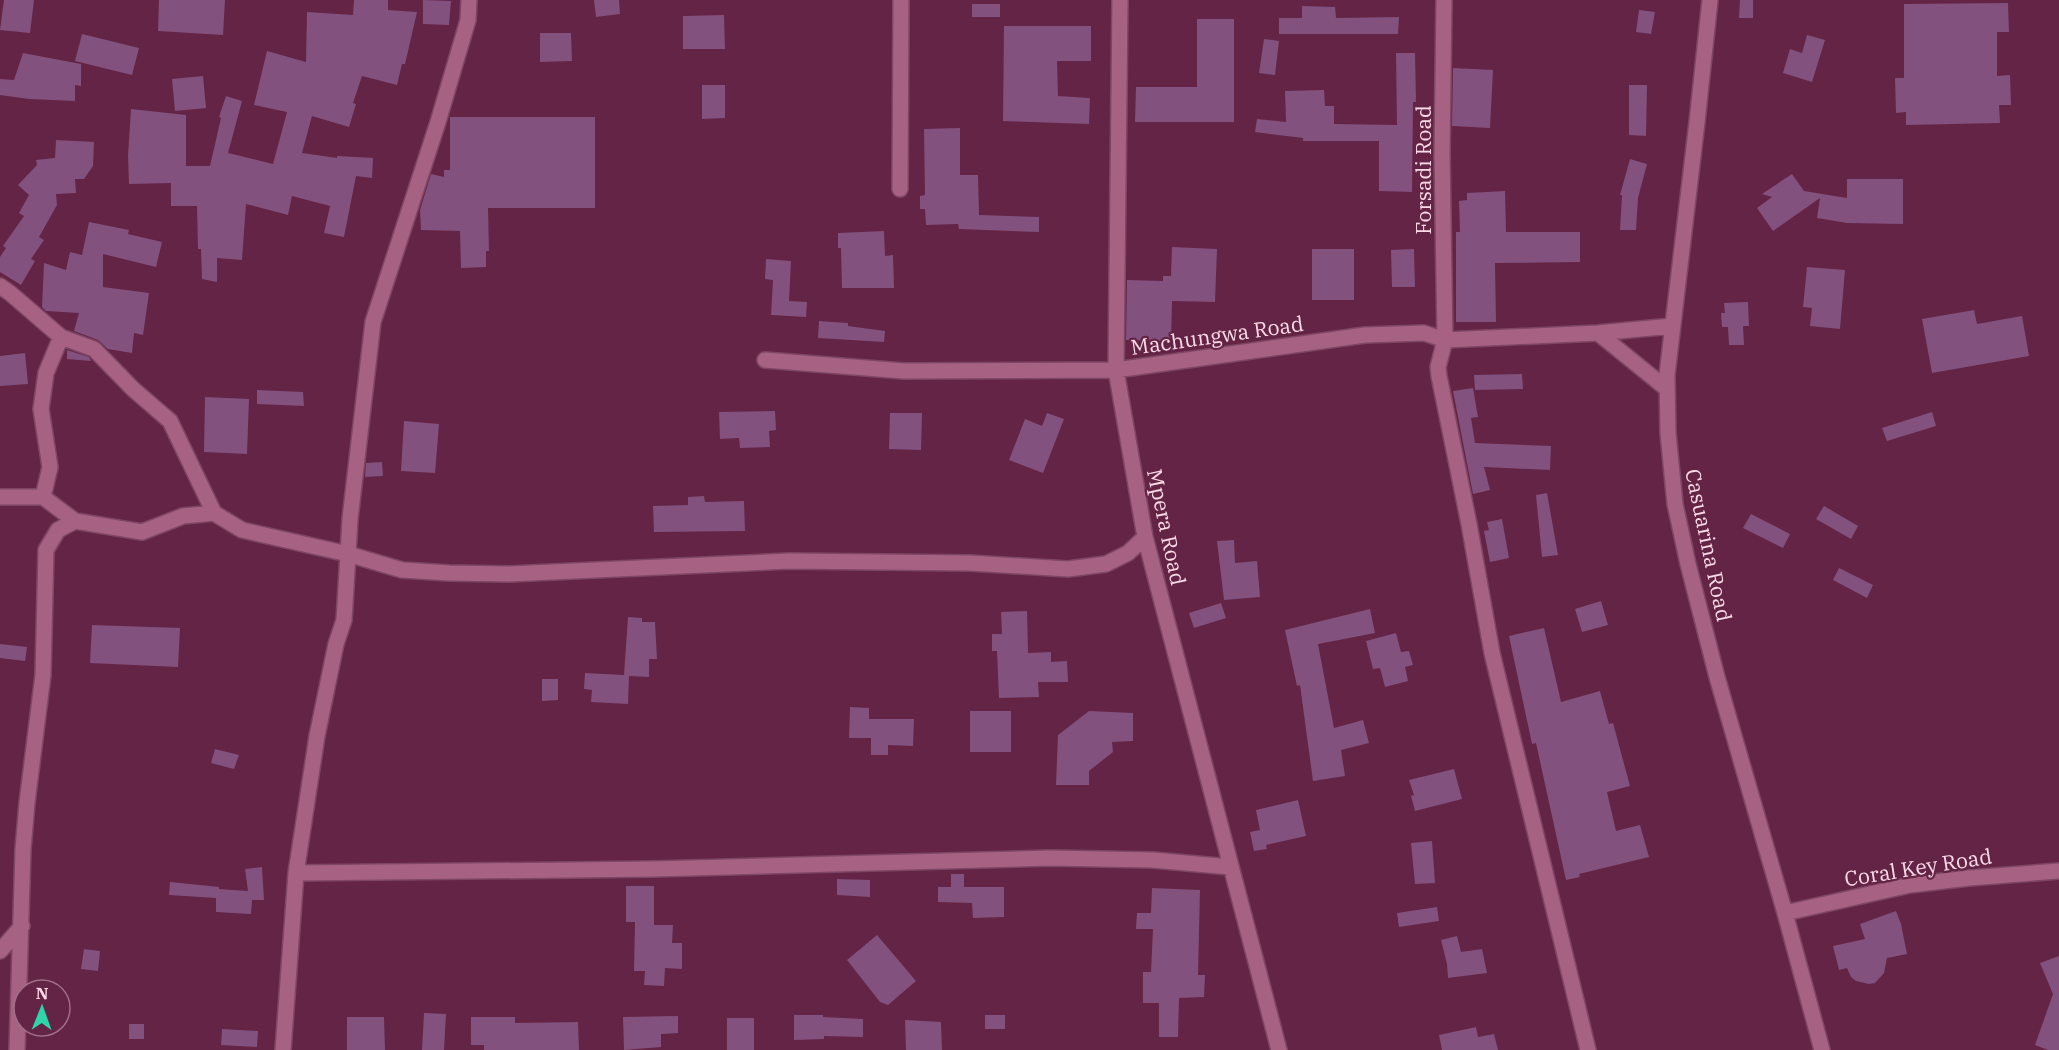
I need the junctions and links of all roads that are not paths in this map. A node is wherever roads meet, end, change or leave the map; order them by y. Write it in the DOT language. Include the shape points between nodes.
graph roads {
  1 [pos="469,0"];
  2 [pos="901,0"];
  3 [pos="1120,0"];
  4 [pos="1444,0"];
  5 [pos="1710,0"];
  6 [pos="900,189"];
  7 [pos="0,286"];
  8 [pos="1672,326"];
  9 [pos="1598,333"];
  10 [pos="61,337"];
  11 [pos="1445,340"];
  12 [pos="765,360"];
  13 [pos="1116,370"];
  14 [pos="1667,389"];
  15 [pos="0,497"];
  16 [pos="43,497"];
  17 [pos="214,513"];
  18 [pos="75,521"];
  19 [pos="1145,537"];
  20 [pos="348,554"];
  21 [pos="1230,867"];
  22 [pos="2059,871"];
  23 [pos="296,873"];
  24 [pos="1785,913"];
  25 [pos="22,926"];
  26 [pos="0,951"];
  27 [pos="17,1050"];
  28 [pos="283,1050"];
  29 [pos="1279,1050"];
  30 [pos="1588,1050"];
  31 [pos="1822,1050"];
  1 -- 20 [label="street" via="468,20 441,111 373,322"];
  2 -- 6 [label="street"];
  3 -- 13 [label="street, Mpera Road"];
  4 -- 11 [label="street, Forsadi Road"];
  5 -- 8 [label="street, Casuarina Road"];
  7 -- 10 [label="street"];
  8 -- 9 [label="street, Machungwa Road"];
  8 -- 14 [label="street, Casuarina Road"];
  9 -- 11 [label="street, Machungwa Road"];
  9 -- 14 [label="street"];
  10 -- 16 [label="street" via="46,373 41,409 50,467"];
  10 -- 17 [label="street" via="94,349 170,421"];
  11 -- 13 [label="street, Machungwa Road" via="1424,333 1365,335"];
  11 -- 30 [label="street, Forsadi Road" via="1439,376 1492,653"];
  12 -- 13 [label="street, Machungwa Road" via="904,370"];
  13 -- 19 [label="street, Mpera Road"];
  14 -- 24 [label="street, Casuarina Road" via="1675,504 1688,564"];
  15 -- 16 [label="street"];
  16 -- 18 [label="street"];
  17 -- 18 [label="street" via="183,516 142,532"];
  17 -- 20 [label="street" via="242,530"];
  18 -- 25 [label="street" via="58,530 46,550 43,675 27,803"];
  19 -- 20 [label="street" via="1128,553 1106,564 1068,569 970,563 789,561 509,574 449,573 402,570"];
  19 -- 21 [label="street, Mpera Road"];
  20 -- 23 [label="street" via="344,620 317,736"];
  21 -- 23 [label="street" via="1153,860 1050,858 654,869"];
  21 -- 29 [label="street, Mpera Road"];
  22 -- 24 [label="street, Coral Key Road" via="1910,885"];
  23 -- 28 [label="street"];
  24 -- 31 [label="street, Casuarina Road"];
  25 -- 26 [label="street"];
  25 -- 27 [label="street"];
}
